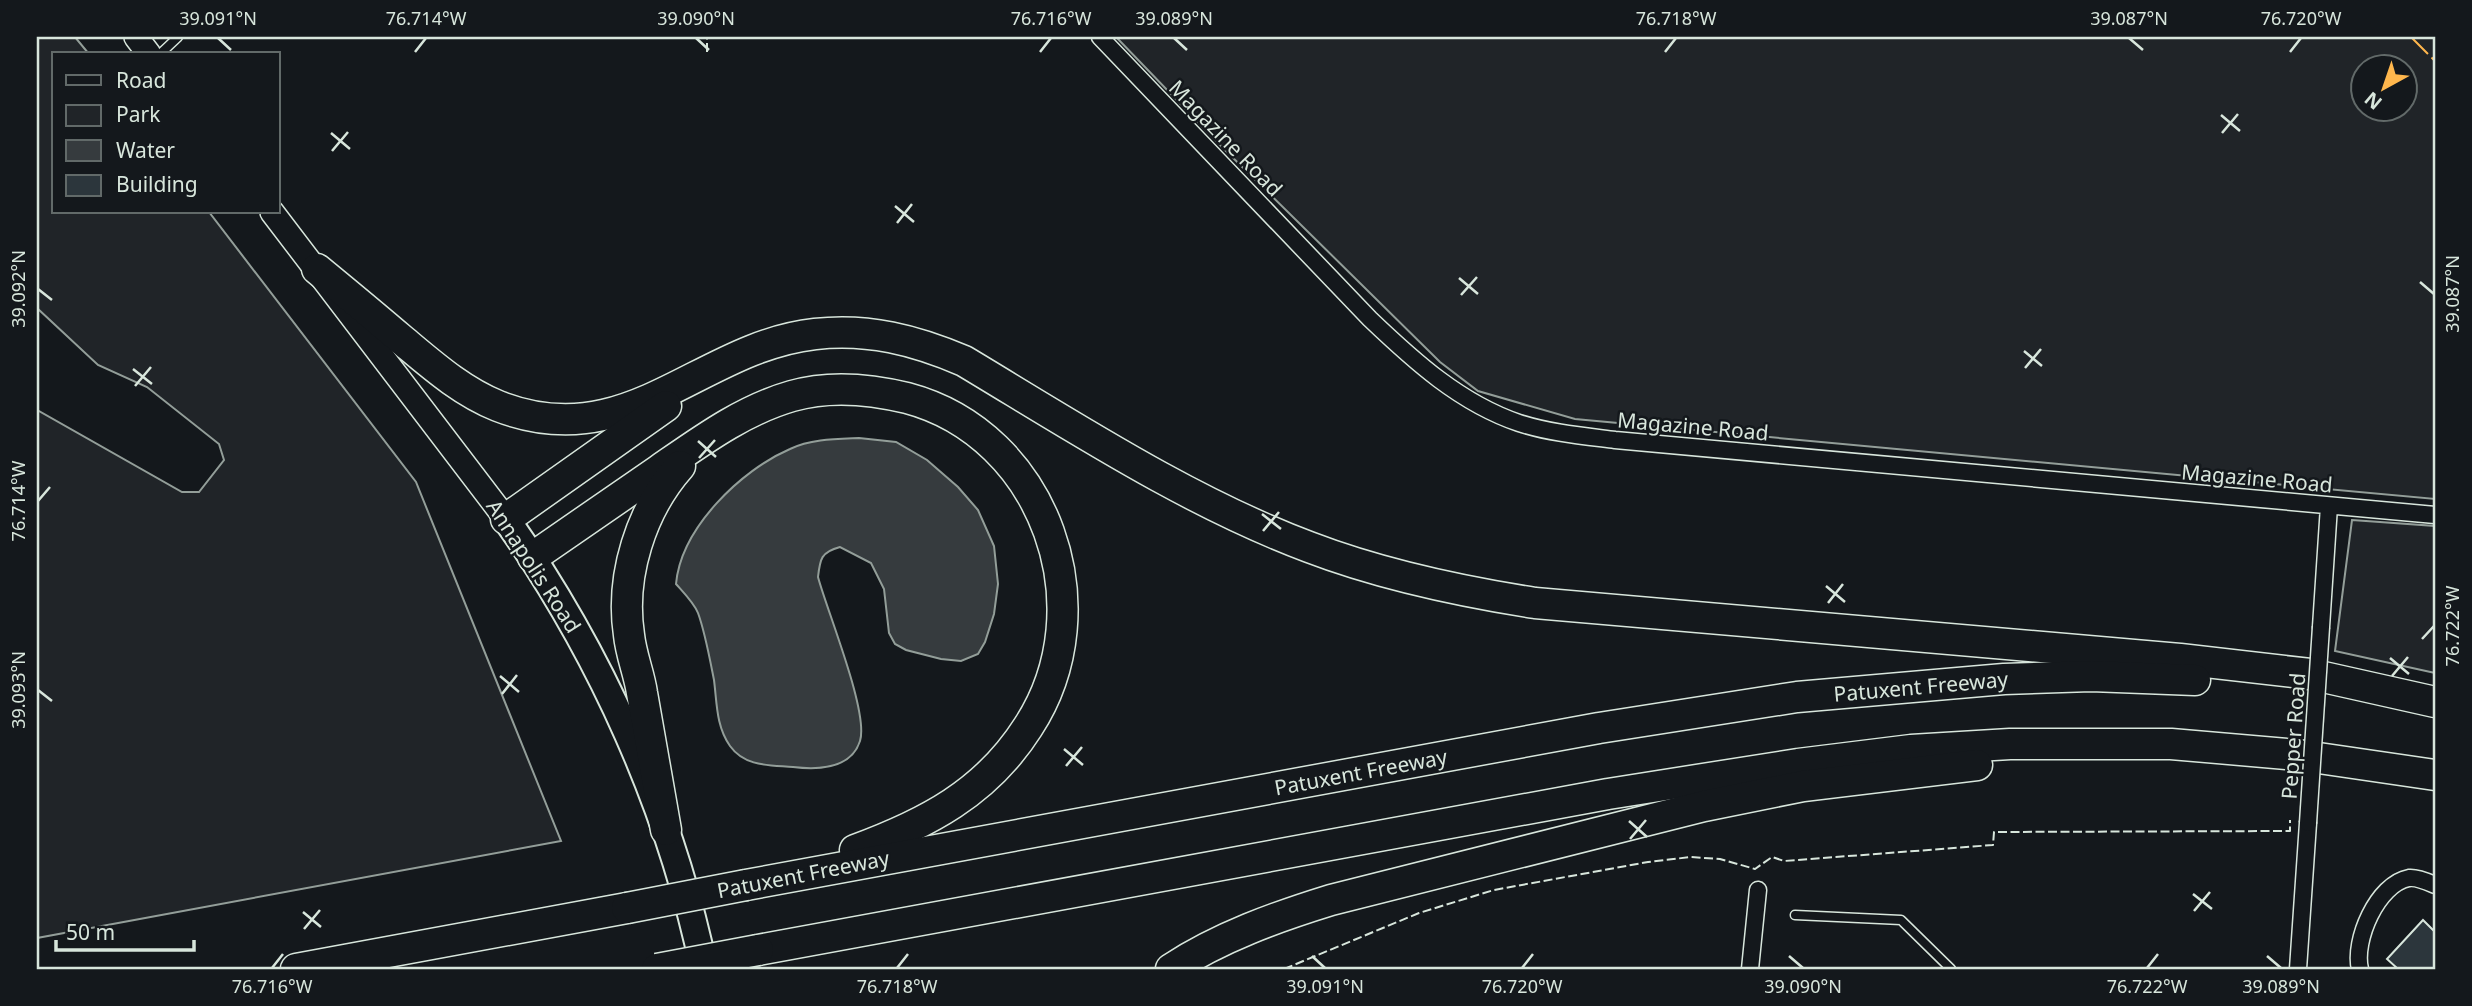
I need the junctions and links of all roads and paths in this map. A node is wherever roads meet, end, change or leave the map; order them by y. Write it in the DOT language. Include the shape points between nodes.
graph roads {
  1 [pos="136,37"];
  2 [pos="177,37"];
  3 [pos="1100,37"];
  4 [pos="147,52"];
  5 [pos="162,52"];
  6 [pos="274,214"];
  7 [pos="317,269"];
  8 [pos="734,357"];
  9 [pos="706,437"];
  10 [pos="2329,506"];
  11 [pos="2435,515"];
  12 [pos="506,519"];
  13 [pos="533,557"];
  14 [pos="2435,704"];
  15 [pos="2171,744"];
  16 [pos="2435,775"];
  17 [pos="666,830"];
  18 [pos="760,882"];
  19 [pos="2435,885"];
  20 [pos="1758,890"];
  21 [pos="1795,915"];
  22 [pos="296,969"];
  23 [pos="657,969"];
  24 [pos="704,969"];
  25 [pos="1171,969"];
  26 [pos="1751,969"];
  27 [pos="1951,969"];
  28 [pos="2298,969"];
  29 [pos="2360,969"];
  1 -- 4 [label="main road"];
  2 -- 5 [label="lane"];
  3 -- 10 [label="street, Magazine Road" via="1413,360 1447,386 1518,423 1615,440"];
  6 -- 7 [label="main road, Annapolis Road"];
  7 -- 8 [label="highway" via="465,390 533,416 582,418 627,409"];
  7 -- 12 [label="main road, Annapolis Road"];
  8 -- 12 [label="highway"];
  8 -- 14 [label="highway" via="814,334 859,332 931,347 964,361 1179,487 1237,515 1356,563 1475,594 2310,674"];
  9 -- 13 [label="highway"];
  9 -- 17 [label="highway" via="664,485 647,514 628,584 628,634"];
  9 -- 18 [label="highway" via="758,407 794,395 858,389 920,402 969,426 1024,480 1056,548 1062,586 1062,625 1046,690 1029,726 982,782 955,804 894,836"];
  10 -- 11 [label="street, Magazine Road"];
  10 -- 28 [label="street, Pepper Road, bridge"];
  12 -- 13 [label="main road, Annapolis Road"];
  13 -- 17 [label="main road, Annapolis Road" via="599,672 633,743"];
  14 -- 18 [label="highway, Patuxent Freeway" via="2308,688 2091,676 1797,697 1585,730"];
  15 -- 16 [label="highway" via="2298,755"];
  15 -- 23 [label="highway, bridge" via="1998,745 1911,750 1784,766 1608,793"];
  15 -- 25 [label="highway" via="1803,786 1704,806 1331,900 1279,916"];
  17 -- 24 [label="main road, Annapolis Road"];
  18 -- 22 [label="highway, Patuxent Freeway, bridge"];
  19 -- 29 [label="street" via="2408,878 2384,895 2365,928"];
  20 -- 26 [label="street"];
  21 -- 27 [label="lane" via="1901,920"];
}
